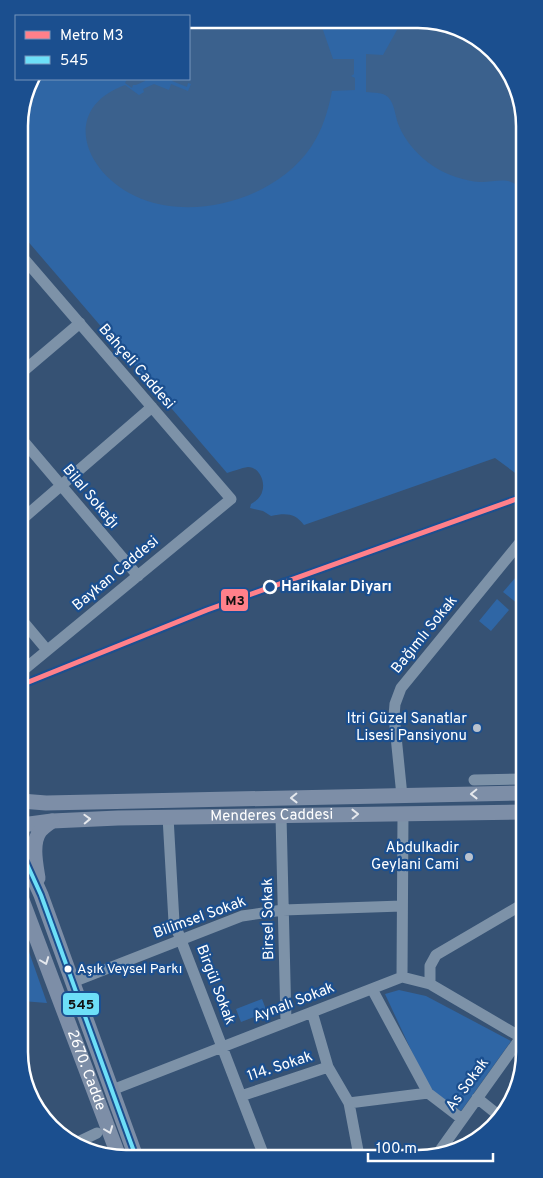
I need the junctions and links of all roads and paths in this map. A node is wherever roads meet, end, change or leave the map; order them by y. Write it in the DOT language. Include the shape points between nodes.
graph roads {
  1 [pos="28,262"];
  2 [pos="80,323"];
  3 [pos="28,367"];
  4 [pos="152,407"];
  5 [pos="28,447"];
  6 [pos="61,486"];
  7 [pos="231,499"];
  8 [pos="28,514"];
  9 [pos="516,548"];
  10 [pos="138,576"];
  11 [pos="28,627"];
  12 [pos="47,650"];
  13 [pos="28,666"];
  14 [pos="515,779"];
  15 [pos="474,780"];
  16 [pos="515,793"];
  17 [pos="402,796"];
  18 [pos="28,801"];
  19 [pos="515,812"];
  20 [pos="403,814"];
  21 [pos="281,816"];
  22 [pos="168,817"];
  23 [pos="52,821"];
  24 [pos="28,824"];
  25 [pos="28,866"];
  26 [pos="41,894"];
  27 [pos="402,906"];
  28 [pos="515,909"];
  29 [pos="283,910"];
  30 [pos="28,916"];
  31 [pos="181,939"];
  32 [pos="402,977"];
  33 [pos="72,982"];
  34 [pos="430,984"];
  35 [pos="372,989"];
  36 [pos="312,1012"];
  37 [pos="286,1022"];
  38 [pos="515,1032"];
  39 [pos="222,1047"];
  40 [pos="515,1047"];
  41 [pos="328,1067"];
  42 [pos="112,1090"];
  43 [pos="428,1093"];
  44 [pos="241,1096"];
  45 [pos="477,1098"];
  46 [pos="349,1103"];
  47 [pos="495,1112"];
  48 [pos="462,1119"];
  49 [pos="97,1133"];
  50 [pos="82,1140"];
  51 [pos="442,1147"];
  52 [pos="116,1150"];
  53 [pos="133,1150"];
  54 [pos="261,1150"];
  55 [pos="358,1150"];
  1 -- 2 [label="street, Bahçeli Caddesi"];
  2 -- 3 [label="street"];
  2 -- 4 [label="street, Bahçeli Caddesi"];
  4 -- 6 [label="street"];
  4 -- 7 [label="street, Bahçeli Caddesi"];
  5 -- 6 [label="street, Bilal Sokağı"];
  6 -- 8 [label="street"];
  6 -- 10 [label="street, Bilal Sokağı"];
  7 -- 10 [label="street, Baykan Caddesi"];
  9 -- 17 [label="street, Bağımlı Sokak" via="401,688 394,716"];
  10 -- 12 [label="street, Baykan Caddesi"];
  11 -- 12 [label="street"];
  12 -- 13 [label="street, Baykan Caddesi"];
  14 -- 15 [label="street"];
  16 -- 17 [label="main road, Menderes Caddesi, one-way"];
  17 -- 18 [label="main road, Menderes Caddesi, one-way"];
  17 -- 20 [label="main road"];
  19 -- 20 [label="main road, Menderes Caddesi"];
  21 -- 20 [label="main road, Menderes Caddesi, one-way"];
  20 -- 27 [label="street"];
  21 -- 22 [label="main road, Menderes Caddesi"];
  21 -- 29 [label="street, Birsel Sokak"];
  23 -- 22 [label="main road, Menderes Caddesi, one-way"];
  22 -- 31 [label="street, Birgül Sokak" via="174,922"];
  23 -- 24 [label="main road, Menderes Caddesi"];
  23 -- 26 [label="main road" via="39,832 36,841"];
  25 -- 26 [label="main road, 2670. Cadde"];
  26 -- 33 [label="main road, 2670. Cadde"];
  27 -- 29 [label="street, Bilimsel Sokak"];
  27 -- 32 [label="street"];
  28 -- 34 [label="street" via="436,955 430,966"];
  29 -- 31 [label="street, Bilimsel Sokak" via="242,916"];
  29 -- 37 [label="street, Birsel Sokak"];
  30 -- 52 [label="main road, 2670. Cadde, one-way"];
  31 -- 33 [label="street, Bilimsel Sokak"];
  31 -- 39 [label="street, Birgül Sokak"];
  32 -- 34 [label="street"];
  32 -- 35 [label="street, Aynalı Sokak"];
  33 -- 42 [label="main road, 2670. Cadde"];
  34 -- 38 [label="street"];
  35 -- 36 [label="street, Aynalı Sokak"];
  35 -- 43 [label="street"];
  36 -- 37 [label="street, Aynalı Sokak"];
  36 -- 41 [label="street"];
  37 -- 39 [label="street, Aynalı Sokak"];
  39 -- 42 [label="street, Aynalı Sokak"];
  39 -- 44 [label="street, Birgül Sokak"];
  40 -- 45 [label="street, As Sokak"];
  41 -- 44 [label="street, 114. Sokak"];
  41 -- 46 [label="street"];
  42 -- 53 [label="main road, 2670. Cadde"];
  43 -- 46 [label="street"];
  43 -- 48 [label="street"];
  44 -- 54 [label="street, Birgül Sokak"];
  45 -- 47 [label="street"];
  45 -- 48 [label="street, As Sokak"];
  46 -- 55 [label="street"];
  48 -- 51 [label="street, As Sokak"];
  49 -- 50 [label="street"];
}
